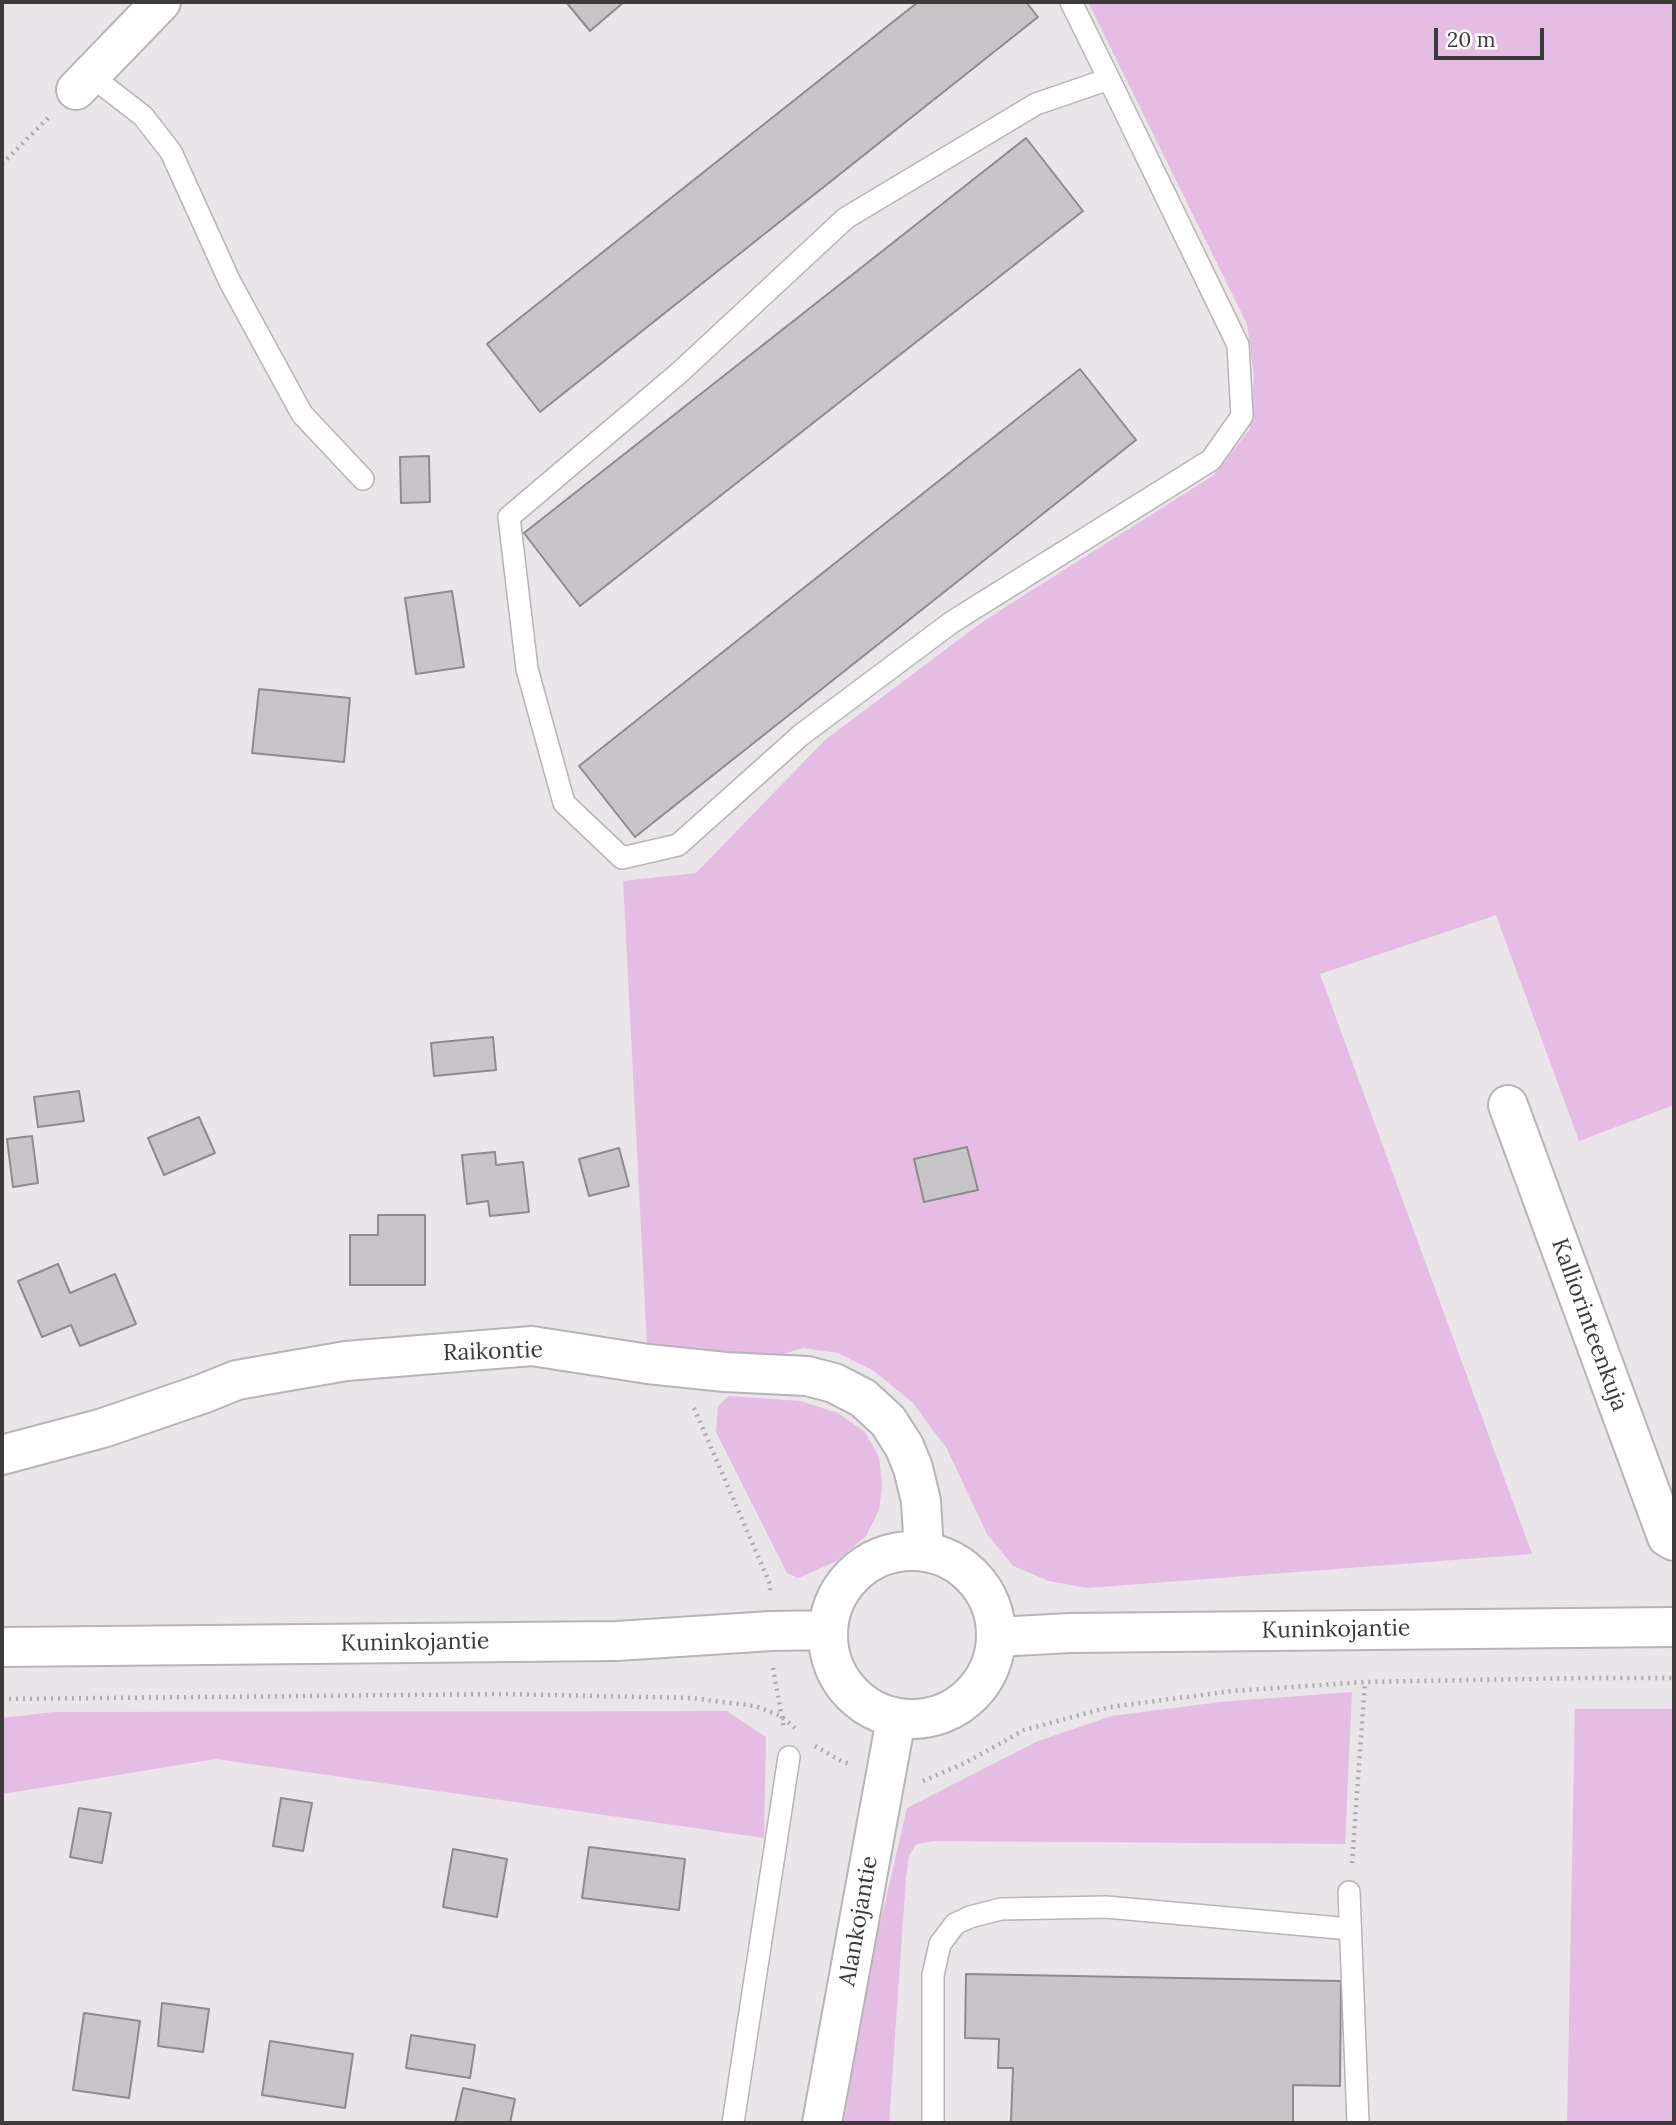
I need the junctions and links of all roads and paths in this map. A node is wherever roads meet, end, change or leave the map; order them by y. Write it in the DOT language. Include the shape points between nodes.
graph roads {
  1 [pos="1071,2"];
  2 [pos="154,4"];
  3 [pos="1109,79"];
  4 [pos="83,83"];
  5 [pos="2,163"];
  6 [pos="363,479"];
  7 [pos="1508,1105"];
  8 [pos="691,1403"];
  9 [pos="2,1455"];
  10 [pos="1674,1541"];
  11 [pos="924,1551"];
  12 [pos="770,1584"];
  13 [pos="1674,1626"];
  14 [pos="828,1630"];
  15 [pos="997,1637"];
  16 [pos="2,1647"];
  17 [pos="774,1677"];
  18 [pos="1674,1678"];
  19 [pos="1365,1682"];
  20 [pos="2,1699"];
  21 [pos="781,1716"];
  22 [pos="896,1719"];
  23 [pos="801,1734"];
  24 [pos="811,1743"];
  25 [pos="789,1757"];
  26 [pos="841,1761"];
  27 [pos="922,1781"];
  28 [pos="1349,1892"];
  29 [pos="1350,1928"];
  30 [pos="733,2123"];
  31 [pos="822,2123"];
  32 [pos="933,2123"];
  33 [pos="1358,2123"];
  1 -- 3 [label="lane"];
  2 -- 4 [label="main road"];
  3 -- 3 [label="lane" via="1036,104 846,219 679,373 509,517 527,669 564,803 622,858 678,845 801,735 952,622 1211,460 1242,416 1238,345"];
  4 -- 5 [label="path"];
  4 -- 6 [label="lane" via="143,116 171,152 230,282 302,414"];
  7 -- 10 [label="main road, Kalliorinteenkuja" via="1667,1537"];
  8 -- 12 [label="path"];
  9 -- 11 [label="main road, Raikontie" via="103,1428 237,1380 346,1361 532,1346 648,1364 807,1376 863,1398 888,1421 913,1468 921,1501"];
  11 -- 14 [label="main road" via="896,1552 870,1562 849,1579 834,1603"];
  11 -- 15 [label="main road" via="958,1565 984,1590 994,1613"];
  13 -- 15 [label="main road, Kuninkojantie"];
  14 -- 16 [label="main road, Kuninkojantie" via="617,1641"];
  14 -- 22 [label="main road" via="829,1654 838,1677 873,1711"];
  15 -- 22 [label="main road" via="991,1666 976,1691 953,1710 926,1719"];
  17 -- 21 [label="path"];
  18 -- 19 [label="path"];
  19 -- 27 [label="path" via="1231,1691 1110,1707 1024,1730"];
  19 -- 28 [label="path"];
  20 -- 21 [label="path" via="517,1694 692,1698 755,1706"];
  21 -- 23 [label="path"];
  21 -- 25 [label="path"];
  22 -- 31 [label="main road, Alankojantie"];
  24 -- 26 [label="path"];
  25 -- 30 [label="lane"];
  28 -- 29 [label="lane"];
  29 -- 32 [label="lane" via="1106,1907 1002,1909 955,1924 940,1944 933,1975"];
  29 -- 33 [label="lane"];
}
